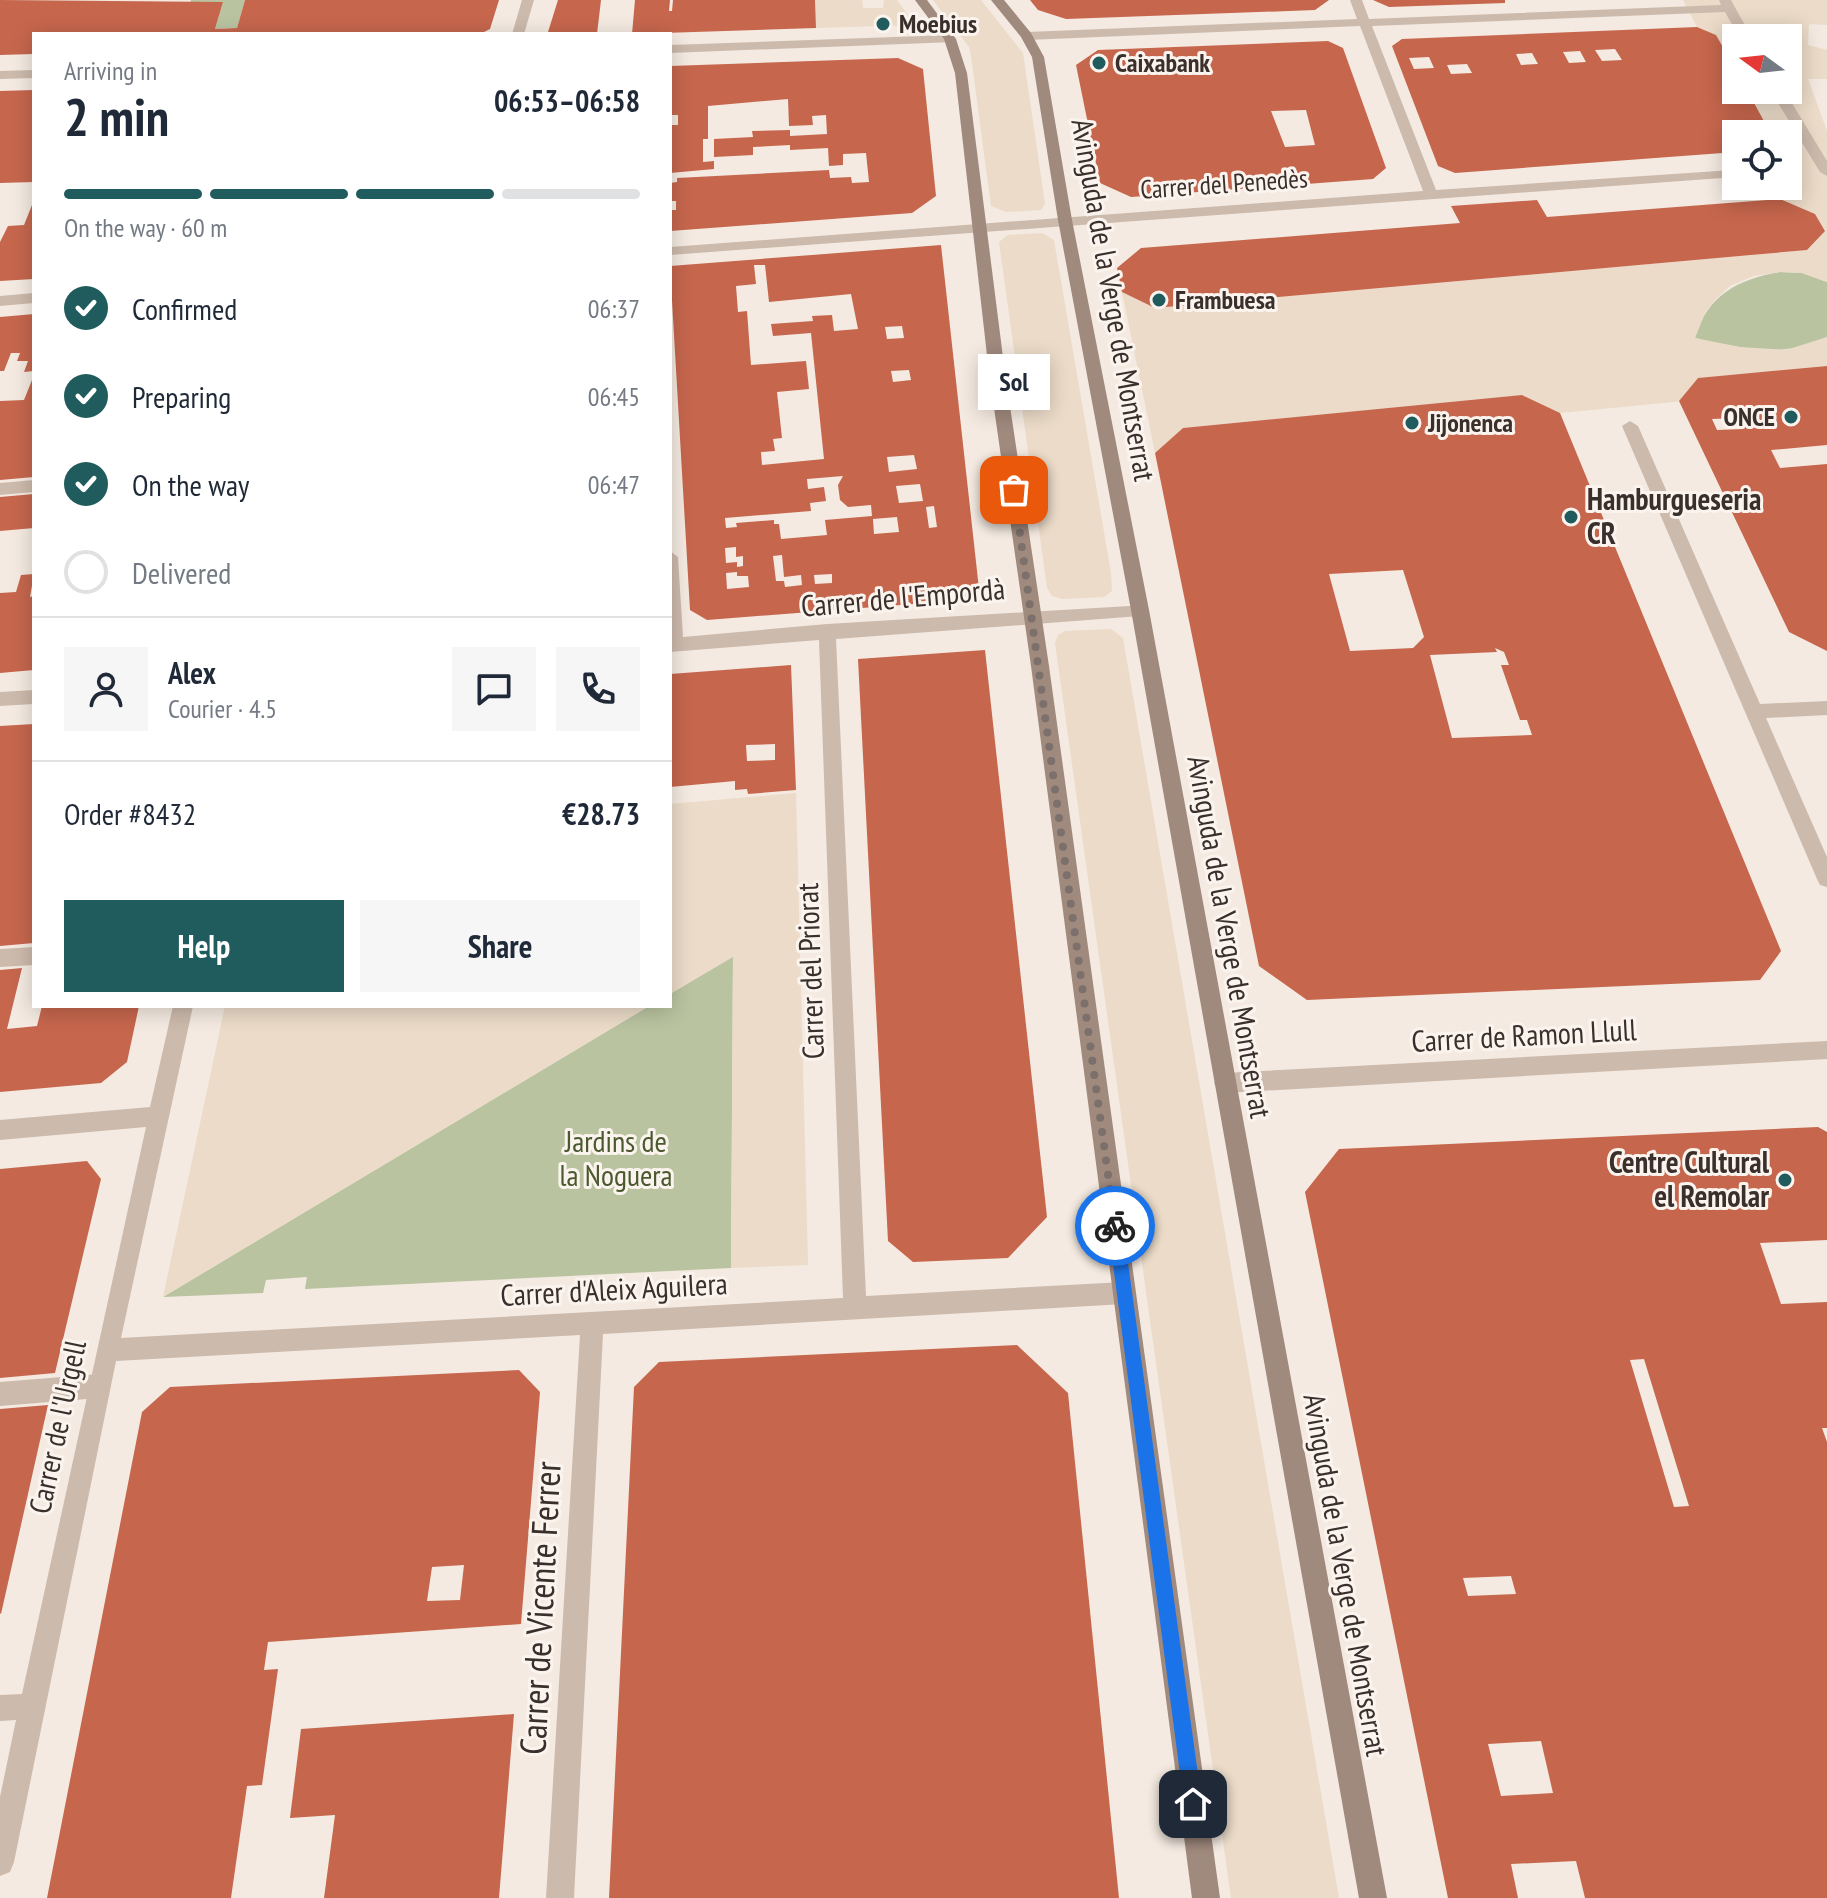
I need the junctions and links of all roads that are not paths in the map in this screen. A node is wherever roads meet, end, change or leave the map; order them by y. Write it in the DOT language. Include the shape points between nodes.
graph roads {
  1 [pos="528,0"];
  2 [pos="921,0"];
  3 [pos="997,0"];
  4 [pos="1356,0"];
  5 [pos="1727,4"];
  6 [pos="1365,23"];
  7 [pos="1738,24"];
  8 [pos="519,32"];
  9 [pos="1027,36"];
  10 [pos="950,39"];
  11 [pos="672,49"];
  12 [pos="32,74"];
  13 [pos="0,75"];
  14 [pos="1786,104"];
  15 [pos="1827,172"];
  16 [pos="1722,175"];
  17 [pos="1431,194"];
  18 [pos="1065,220"];
  19 [pos="981,226"];
  20 [pos="672,251"];
  21 [pos="32,298"];
  22 [pos="0,301"];
  23 [pos="1630,426"];
  24 [pos="32,486"];
  25 [pos="0,489"];
  26 [pos="1140,610"];
  27 [pos="1033,615"];
  28 [pos="672,616"];
  29 [pos="827,631"];
  30 [pos="673,645"];
  31 [pos="32,697"];
  32 [pos="0,699"];
  33 [pos="1827,708"];
  34 [pos="1754,711"];
  35 [pos="1827,879"];
  36 [pos="32,956"];
  37 [pos="0,958"];
  38 [pos="183,1008"];
  39 [pos="1827,1050"];
  40 [pos="1225,1083"];
  41 [pos="159,1116"];
  42 [pos="0,1130"];
  43 [pos="1124,1293"];
  44 [pos="855,1309"];
  45 [pos="592,1322"];
  46 [pos="107,1350"];
  47 [pos="99,1386"];
  48 [pos="0,1394"];
  49 [pos="32,1706"];
  50 [pos="0,1708"];
  51 [pos="0,1862"];
  52 [pos="560,1898"];
  53 [pos="1206,1898"];
  54 [pos="1373,1898"];
  1 -- 8 [label="street"];
  2 -- 10 [label="street"];
  3 -- 9 [label="street, Avinguda de la Verge de Montserrat"];
  4 -- 6 [label="street"];
  5 -- 6 [label="street"];
  5 -- 7 [label="street"];
  6 -- 9 [label="street"];
  6 -- 17 [label="street"];
  9 -- 18 [label="street, Avinguda de la Verge de Montserrat" via="1038,57"];
  10 -- 11 [label="street"];
  10 -- 19 [label="street" via="961,73"];
  12 -- 13 [label="street"];
  14 -- 15 [label="street"];
  16 -- 17 [label="street, Carrer del Penedès"];
  17 -- 18 [label="street, Carrer del Penedès"];
  18 -- 19 [label="street, Carrer del Penedès"];
  18 -- 26 [label="street, Avinguda de la Verge de Montserrat"];
  19 -- 20 [label="street, Carrer del Penedès"];
  19 -- 27 [label="street"];
  21 -- 22 [label="street"];
  23 -- 34 [label="street"];
  24 -- 25 [label="street"];
  26 -- 27 [label="street, Carrer de l'Empordà"];
  26 -- 40 [label="street, Avinguda de la Verge de Montserrat"];
  27 -- 29 [label="street, Carrer de l'Empordà"];
  27 -- 43 [label="street"];
  28 -- 30 [label="street"];
  29 -- 30 [label="street, Carrer de l'Empordà"];
  29 -- 44 [label="street, Carrer del Priorat"];
  31 -- 32 [label="street"];
  33 -- 34 [label="street"];
  34 -- 35 [label="street"];
  36 -- 37 [label="street"];
  38 -- 41 [label="street, Carrer de l'Urgell"];
  39 -- 40 [label="street, Carrer de Ramon Llull"];
  40 -- 54 [label="street, Avinguda de la Verge de Montserrat"];
  41 -- 42 [label="street"];
  41 -- 46 [label="street, Carrer de l'Urgell"];
  43 -- 44 [label="street, Carrer d'Aleix Aguilera"];
  43 -- 53 [label="street"];
  44 -- 45 [label="street, Carrer d'Aleix Aguilera"];
  45 -- 46 [label="street, Carrer d'Aleix Aguilera"];
  45 -- 52 [label="street, Carrer de Vicente Ferrer"];
  46 -- 47 [label="street, Carrer de l'Urgell"];
  47 -- 48 [label="street"];
  47 -- 49 [label="street, Carrer de l'Urgell"];
  49 -- 50 [label="street"];
  49 -- 51 [label="street, Carrer de l'Urgell"];
}
